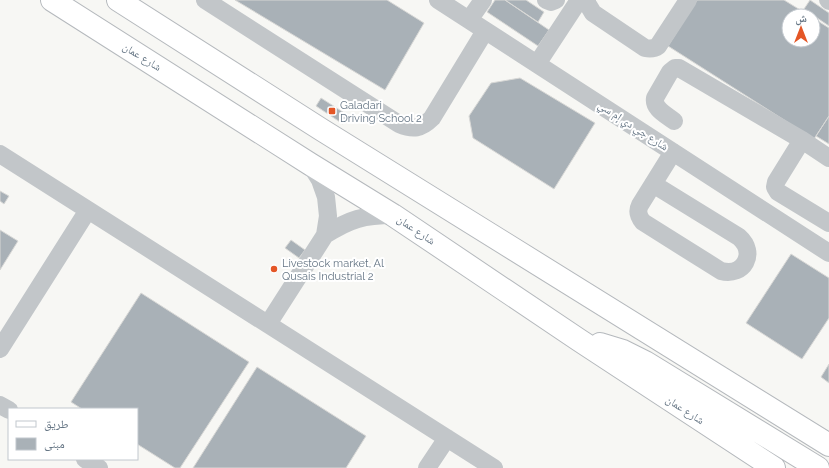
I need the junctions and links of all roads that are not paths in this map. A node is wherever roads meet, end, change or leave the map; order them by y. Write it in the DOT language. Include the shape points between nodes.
graph roads {
  1 [pos="52,0"];
  2 [pos="118,0"];
  3 [pos="205,0"];
  4 [pos="438,0"];
  5 [pos="484,0"];
  6 [pos="546,0"];
  7 [pos="556,0"];
  8 [pos="579,0"];
  9 [pos="587,0"];
  10 [pos="688,0"];
  11 [pos="469,20"];
  12 [pos="485,31"];
  13 [pos="537,64"];
  14 [pos="674,121"];
  15 [pos="802,140"];
  16 [pos="673,152"];
  17 [pos="0,154"];
  18 [pos="829,158"];
  19 [pos="310,164"];
  20 [pos="653,184"];
  21 [pos="88,210"];
  22 [pos="393,214"];
  23 [pos="829,223"];
  24 [pos="325,235"];
  25 [pos="829,252"];
  26 [pos="268,324"];
  27 [pos="579,340"];
  28 [pos="0,349"];
  29 [pos="766,407"];
  30 [pos="829,428"];
  31 [pos="447,438"];
  32 [pos="829,445"];
  33 [pos="87,460"];
  34 [pos="759,461"];
  35 [pos="99,468"];
  36 [pos="427,468"];
  37 [pos="494,468"];
  38 [pos="774,468"];
  39 [pos="818,468"];
  1 -- 19 [label="main road, شارع عمان"];
  2 -- 29 [label="main road"];
  3 -- 12 [label="street" via="399,124 413,128 420,127 432,118"];
  4 -- 11 [label="street, شارع جي دي إم سي"];
  5 -- 11 [label="street"];
  6 -- 7 [label="street"];
  8 -- 13 [label="street"];
  9 -- 10 [label="street" via="593,13 649,49 658,46"];
  11 -- 12 [label="street, شارع جي دي إم سي"];
  12 -- 13 [label="street, شارع جي دي إم سي"];
  13 -- 16 [label="street, شارع جي دي إم سي"];
  14 -- 15 [label="street" via="658,109 654,102 670,72 679,68"];
  15 -- 18 [label="street"];
  15 -- 23 [label="street" via="776,182 776,189"];
  16 -- 20 [label="street"];
  16 -- 25 [label="street, شارع جي دي إم سي"];
  17 -- 21 [label="street"];
  19 -- 22 [label="main road, شارع عمان"];
  19 -- 24 [label="street" via="320,180 326,197 328,216"];
  20 -- 20 [label="street" via="638,208 638,216 642,222 721,271 731,272 741,268 747,260 748,249 740,237"];
  21 -- 26 [label="street"];
  21 -- 28 [label="street"];
  22 -- 24 [label="street" via="357,219 340,225"];
  22 -- 27 [label="main road, شارع عمان"];
  24 -- 26 [label="street"];
  26 -- 31 [label="street"];
  27 -- 34 [label="main road, شارع عمان"];
  27 -- 39 [label="main road" via="623,351 645,362"];
  29 -- 30 [label="main road" via="789,411"];
  29 -- 32 [label="main road"];
  31 -- 36 [label="street"];
  31 -- 37 [label="street"];
  33 -- 35 [label="street"];
  34 -- 38 [label="main road, شارع عمان"];
}
